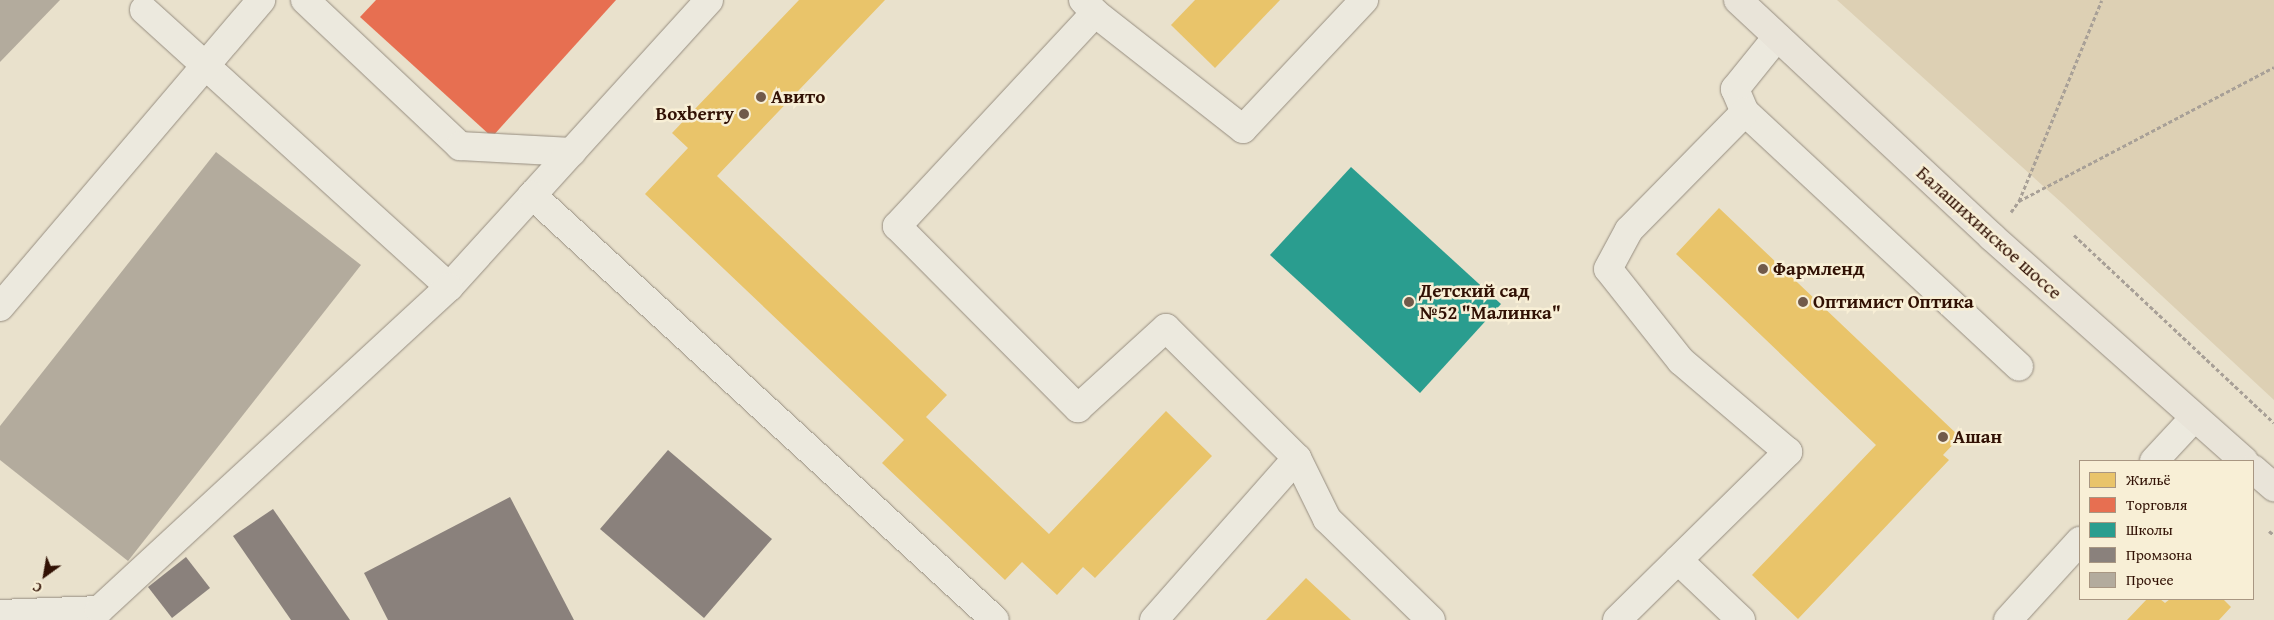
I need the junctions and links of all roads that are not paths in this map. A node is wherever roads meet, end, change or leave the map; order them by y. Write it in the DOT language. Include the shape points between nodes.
graph roads {
  1 [pos="261,0"];
  2 [pos="306,0"];
  3 [pos="709,0"];
  4 [pos="1364,0"];
  5 [pos="1738,0"];
  6 [pos="1089,6"];
  7 [pos="144,10"];
  8 [pos="1777,37"];
  9 [pos="204,64"];
  10 [pos="1745,112"];
  11 [pos="572,152"];
  12 [pos="532,195"];
  13 [pos="449,287"];
  14 [pos="0,307"];
  15 [pos="2019,367"];
  16 [pos="2193,419"];
  17 [pos="1297,458"];
  18 [pos="2155,460"];
  19 [pos="2243,460"];
  20 [pos="2254,470"];
  21 [pos="2274,487"];
  22 [pos="2079,542"];
  23 [pos="1678,560"];
  24 [pos="0,614"];
  25 [pos="995,620"];
  26 [pos="1154,620"];
  27 [pos="1431,620"];
  28 [pos="1617,620"];
  29 [pos="1741,620"];
  30 [pos="2008,620"];
  1 -- 9 [label="lane"];
  2 -- 11 [label="lane" via="460,146"];
  3 -- 11 [label="lane"];
  4 -- 6 [label="lane" via="1243,129"];
  5 -- 8 [label="main road, Балашихинское шоссе"];
  6 -- 17 [label="lane" via="897,226 1078,408 1166,328"];
  7 -- 9 [label="lane"];
  8 -- 10 [label="lane" via="1735,89"];
  8 -- 16 [label="main road, Балашихинское шоссе"];
  9 -- 13 [label="lane"];
  9 -- 14 [label="lane"];
  10 -- 15 [label="lane"];
  10 -- 23 [label="lane" via="1629,230 1608,269 1681,361 1788,452"];
  11 -- 12 [label="lane"];
  12 -- 13 [label="lane"];
  12 -- 25 [label="lane"];
  13 -- 24 [label="lane" via="99,610"];
  16 -- 18 [label="lane"];
  16 -- 19 [label="main road, Балашихинское шоссе"];
  17 -- 26 [label="lane"];
  17 -- 27 [label="lane" via="1327,519"];
  20 -- 21 [label="main road"];
  22 -- 30 [label="lane"];
  23 -- 28 [label="lane"];
  23 -- 29 [label="lane"];
}
